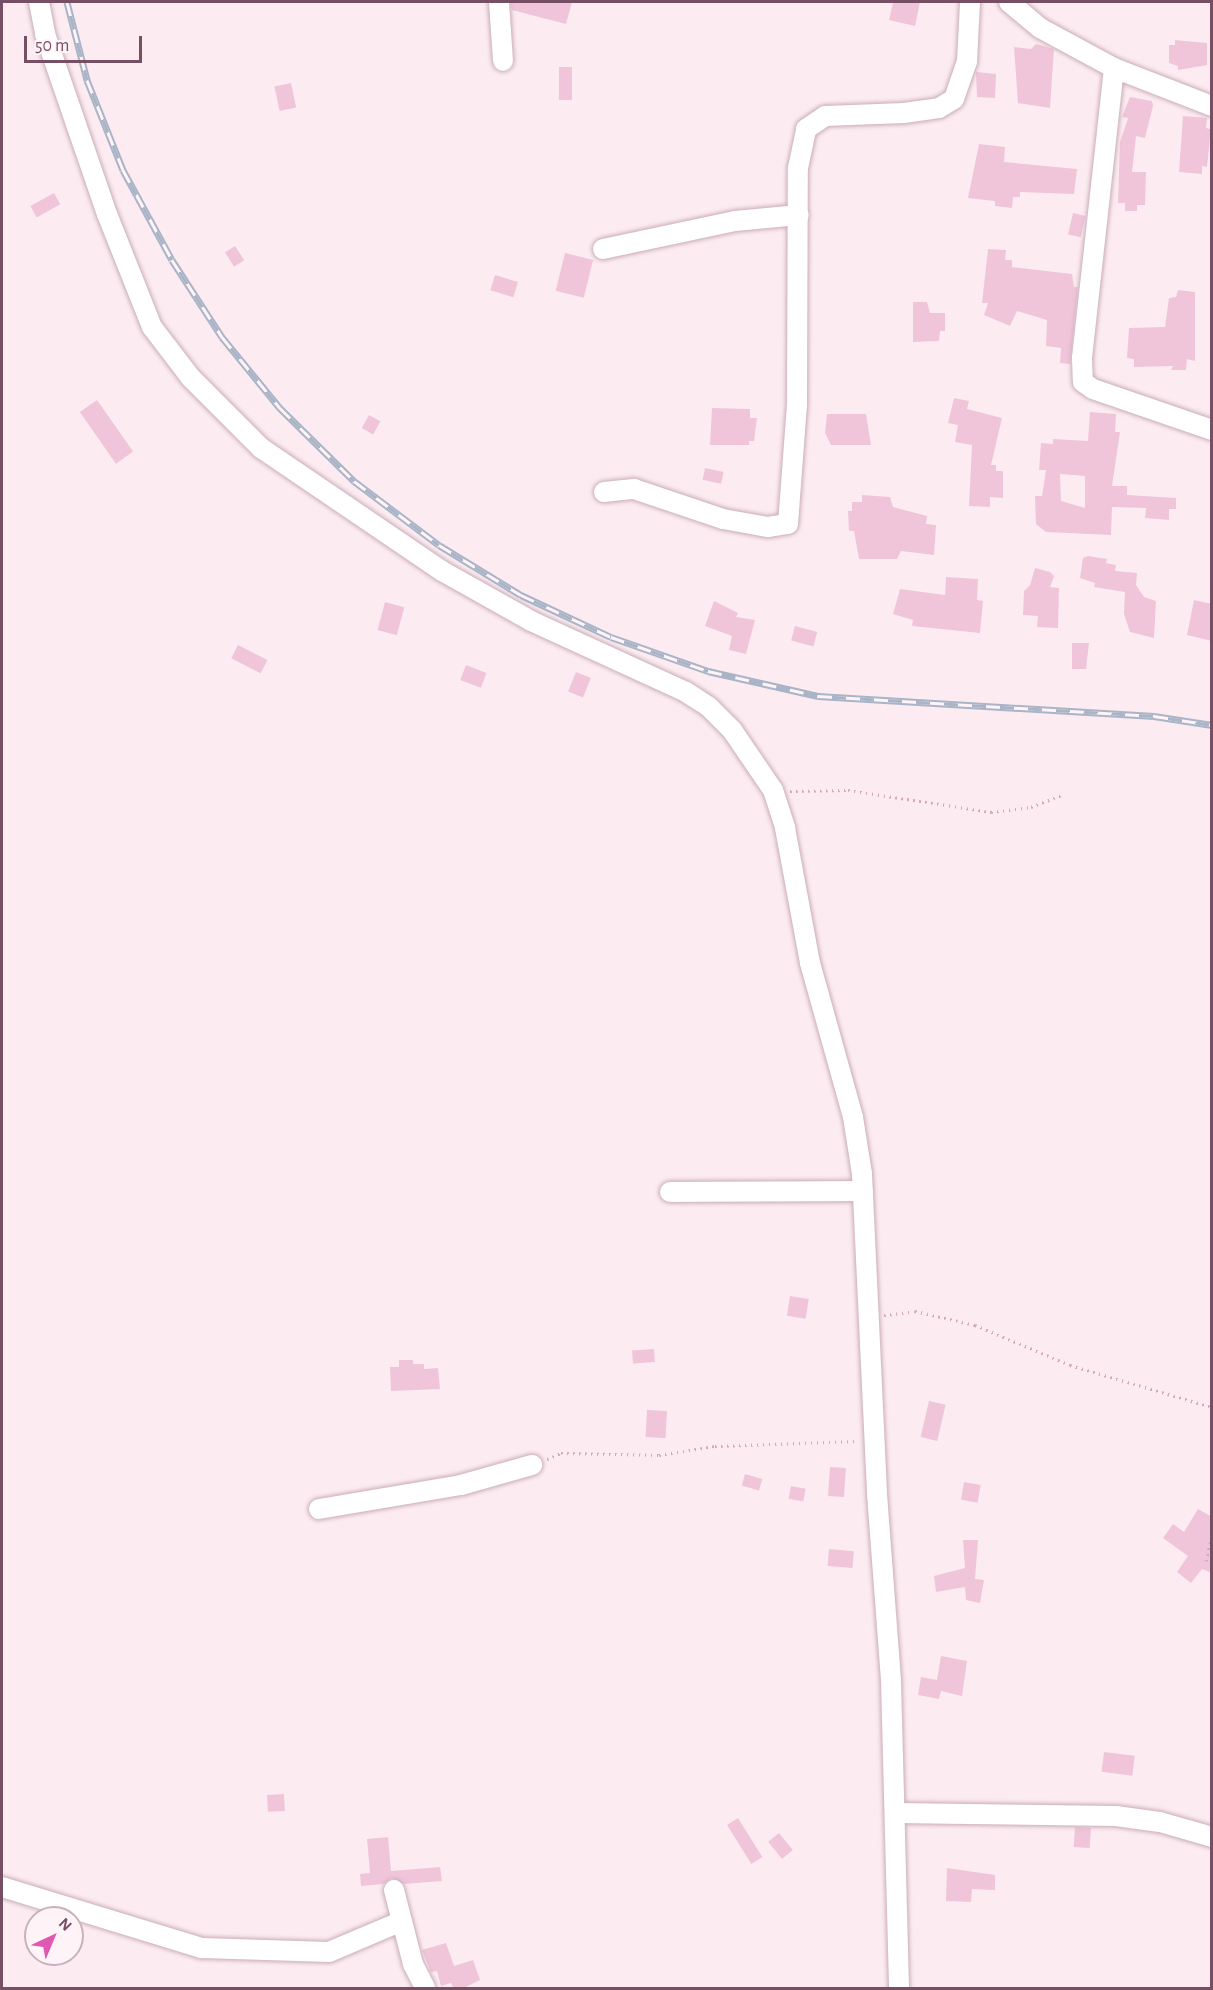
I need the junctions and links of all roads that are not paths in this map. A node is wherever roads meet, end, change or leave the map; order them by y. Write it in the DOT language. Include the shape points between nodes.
graph roads {
  1 [pos="39,2"];
  2 [pos="499,2"];
  3 [pos="970,2"];
  4 [pos="1009,2"];
  5 [pos="503,61"];
  6 [pos="1114,68"];
  7 [pos="1212,106"];
  8 [pos="799,215"];
  9 [pos="603,249"];
  10 [pos="1212,430"];
  11 [pos="604,492"];
  12 [pos="862,1191"];
  13 [pos="670,1192"];
  14 [pos="532,1465"];
  15 [pos="319,1509"];
  16 [pos="896,1813"];
  17 [pos="1212,1837"];
  18 [pos="2,1887"];
  19 [pos="394,1890"];
  20 [pos="402,1921"];
  21 [pos="425,1989"];
  22 [pos="899,1989"];
  1 -- 12 [label="street" via="45,34 107,214 153,327 191,378 261,447 442,571 531,621 686,692 709,707 732,730 773,790 785,828 810,963 853,1117"];
  2 -- 5 [label="street"];
  3 -- 8 [label="street" via="966,62 954,99 939,108 904,113 825,116 806,129 798,168"];
  4 -- 6 [label="street" via="1040,28"];
  6 -- 7 [label="street"];
  6 -- 10 [label="street" via="1082,358 1083,382 1093,389"];
  8 -- 9 [label="street" via="735,221"];
  8 -- 11 [label="street" via="797,405 788,524 768,527 723,519 634,489"];
  12 -- 13 [label="street"];
  12 -- 16 [label="street"];
  14 -- 15 [label="street" via="461,1485"];
  16 -- 17 [label="street" via="1116,1816 1160,1821"];
  16 -- 22 [label="street"];
  18 -- 20 [label="street" via="202,1948 329,1952"];
  19 -- 20 [label="street"];
  20 -- 21 [label="street" via="413,1964"];
}
